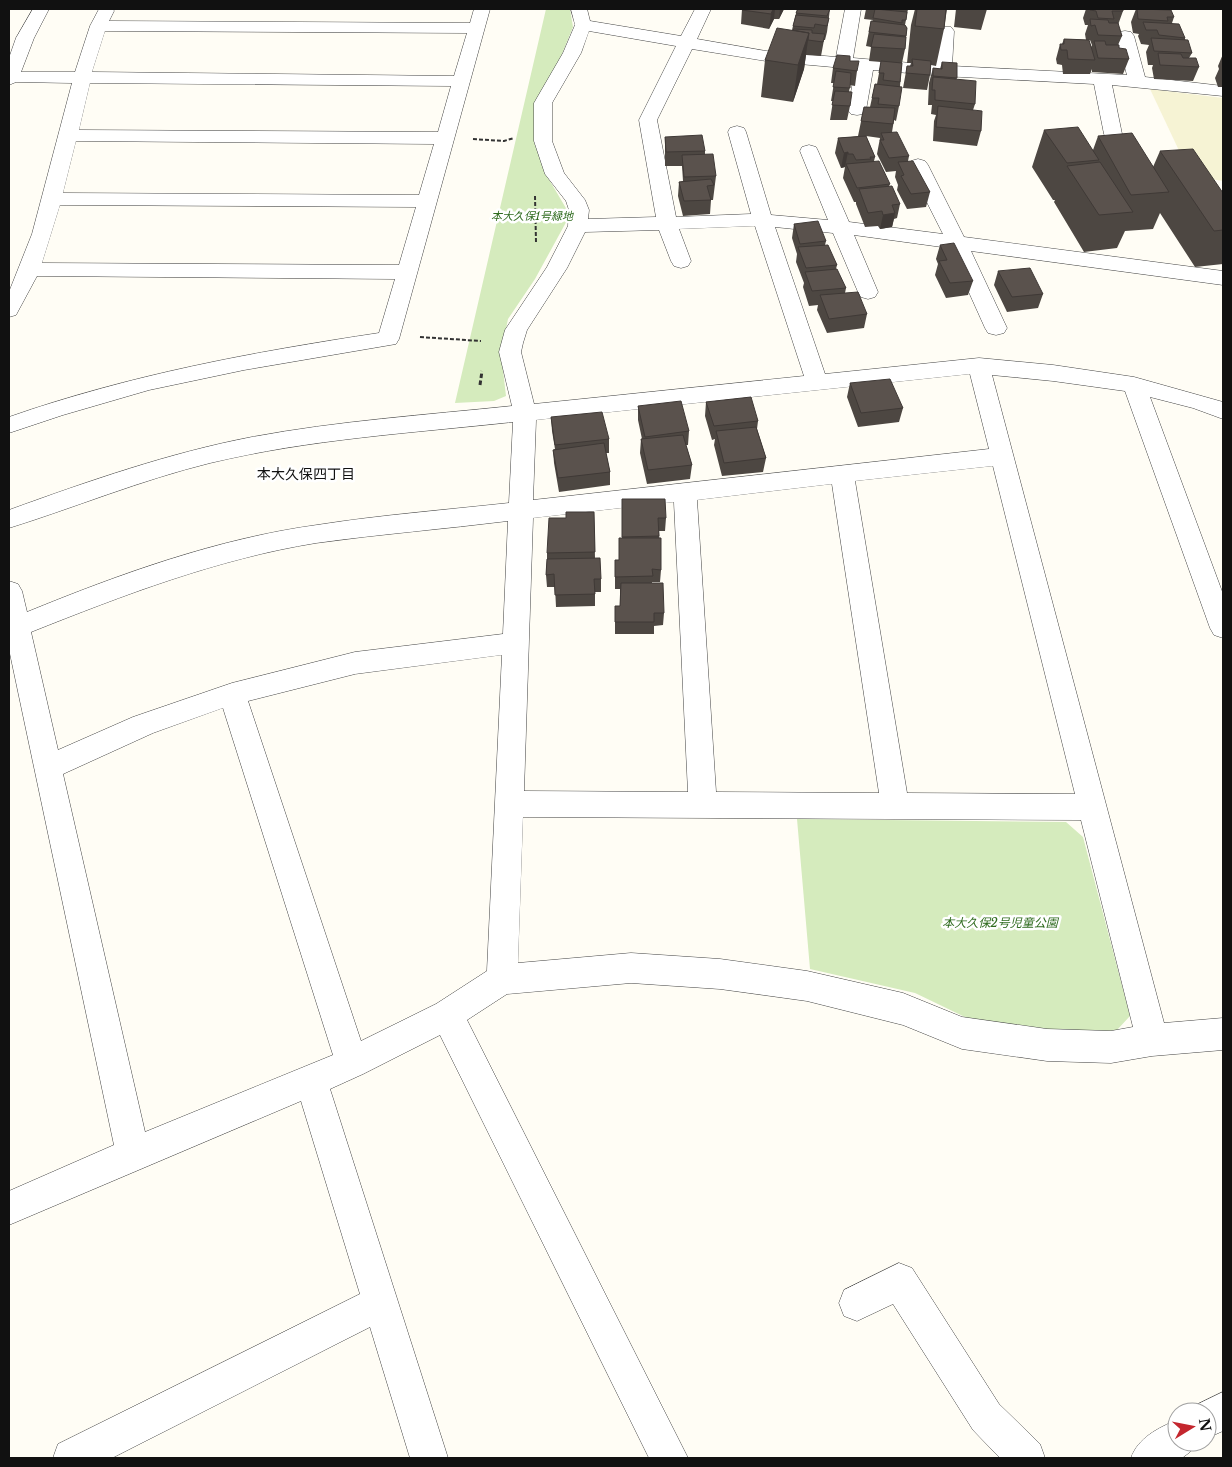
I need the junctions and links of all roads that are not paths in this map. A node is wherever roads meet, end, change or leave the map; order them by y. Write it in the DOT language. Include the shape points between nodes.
graph roads {
  1 [pos="41,9"];
  2 [pos="107,9"];
  3 [pos="482,9"];
  4 [pos="703,9"];
  5 [pos="853,9"];
  6 [pos="581,17"];
  7 [pos="98,26"];
  8 [pos="476,28"];
  9 [pos="945,31"];
  10 [pos="1125,36"];
  11 [pos="686,42"];
  12 [pos="844,62"];
  13 [pos="865,63"];
  14 [pos="943,71"];
  15 [pos="9,78"];
  16 [pos="82,78"];
  17 [pos="1102,78"];
  18 [pos="461,81"];
  19 [pos="1137,81"];
  20 [pos="1223,91"];
  21 [pos="857,110"];
  22 [pos="736,132"];
  23 [pos="1113,134"];
  24 [pos="68,135"];
  25 [pos="444,138"];
  26 [pos="809,151"];
  27 [pos="918,165"];
  28 [pos="53,199"];
  29 [pos="426,201"];
  30 [pos="763,220"];
  31 [pos="667,223"];
  32 [pos="578,226"];
  33 [pos="840,227"];
  34 [pos="957,243"];
  35 [pos="681,261"];
  36 [pos="30,268"];
  37 [pos="407,272"];
  38 [pos="1223,278"];
  39 [pos="868,292"];
  40 [pos="9,310"];
  41 [pos="996,328"];
  42 [pos="979,366"];
  43 [pos="818,382"];
  44 [pos="1134,385"];
  45 [pos="1223,411"];
  46 [pos="525,414"];
  47 [pos="9,425"];
  48 [pos="1002,456"];
  49 [pos="842,474"];
  50 [pos="685,491"];
  51 [pos="520,511"];
  52 [pos="9,519"];
  53 [pos="9,591"];
  54 [pos="1223,628"];
  55 [pos="13,629"];
  56 [pos="515,643"];
  57 [pos="232,694"];
  58 [pos="48,768"];
  59 [pos="509,804"];
  60 [pos="703,805"];
  61 [pos="895,806"];
  62 [pos="1093,807"];
  63 [pos="502,979"];
  64 [pos="447,1015"];
  65 [pos="1223,1034"];
  66 [pos="1152,1040"];
  67 [pos="352,1063"];
  68 [pos="310,1081"];
  69 [pos="133,1154"];
  70 [pos="9,1208"];
  71 [pos="380,1303"];
  72 [pos="856,1303"];
  73 [pos="1167,1446"];
  74 [pos="72,1458"];
  75 [pos="429,1458"];
  76 [pos="670,1458"];
  77 [pos="1026,1458"];
  78 [pos="1150,1458"];
  1 -- 15 [label="street"];
  2 -- 7 [label="street"];
  3 -- 8 [label="street"];
  4 -- 11 [label="street"];
  5 -- 12 [label="street"];
  6 -- 11 [label="street"];
  6 -- 32 [label="street" via="572,53 543,103 543,140 555,174 575,200 579,210"];
  7 -- 8 [label="street"];
  7 -- 16 [label="street"];
  8 -- 18 [label="street"];
  9 -- 14 [label="street"];
  10 -- 19 [label="street"];
  11 -- 12 [label="street" via="766,56"];
  11 -- 31 [label="street" via="648,120"];
  12 -- 13 [label="street"];
  13 -- 14 [label="street"];
  13 -- 21 [label="street"];
  14 -- 17 [label="street"];
  15 -- 16 [label="street"];
  16 -- 18 [label="street"];
  16 -- 24 [label="street"];
  17 -- 19 [label="street"];
  17 -- 23 [label="street"];
  18 -- 25 [label="street"];
  19 -- 20 [label="street"];
  22 -- 30 [label="street"];
  24 -- 25 [label="street"];
  24 -- 28 [label="street"];
  25 -- 29 [label="street"];
  26 -- 33 [label="street"];
  27 -- 34 [label="street"];
  28 -- 29 [label="street"];
  28 -- 36 [label="street"];
  29 -- 37 [label="street"];
  30 -- 31 [label="street"];
  30 -- 33 [label="street"];
  30 -- 43 [label="street"];
  31 -- 32 [label="street"];
  31 -- 35 [label="street"];
  32 -- 46 [label="street" via="557,268 516,330 512,343 510,352"];
  33 -- 34 [label="street"];
  33 -- 39 [label="street"];
  34 -- 38 [label="street"];
  34 -- 41 [label="street"];
  36 -- 37 [label="street"];
  36 -- 40 [label="street"];
  37 -- 47 [label="street" via="388,339 188,372 110,392"];
  42 -- 43 [label="street"];
  42 -- 44 [label="street" via="1053,372"];
  42 -- 48 [label="street"];
  43 -- 46 [label="street"];
  44 -- 45 [label="street"];
  44 -- 54 [label="street"];
  46 -- 51 [label="street"];
  46 -- 52 [label="street" via="394,425 214,453 136,473"];
  48 -- 49 [label="street"];
  48 -- 62 [label="street"];
  49 -- 50 [label="street"];
  49 -- 61 [label="street"];
  50 -- 51 [label="street"];
  50 -- 60 [label="street"];
  51 -- 55 [label="street" via="316,534 248,547 111,589"];
  51 -- 56 [label="street"];
  53 -- 55 [label="street"];
  55 -- 58 [label="street"];
  56 -- 57 [label="street" via="355,663"];
  56 -- 59 [label="street"];
  57 -- 58 [label="street" via="143,725"];
  57 -- 67 [label="street"];
  58 -- 69 [label="street"];
  59 -- 60 [label="street"];
  59 -- 63 [label="street"];
  60 -- 61 [label="street"];
  61 -- 62 [label="street"];
  62 -- 66 [label="street"];
  63 -- 64 [label="street"];
  63 -- 66 [label="street" via="631,968 720,974 808,986 894,1007 962,1033 1047,1045 1111,1046"];
  64 -- 67 [label="street"];
  64 -- 76 [label="street"];
  65 -- 66 [label="street"];
  67 -- 68 [label="street"];
  68 -- 69 [label="street"];
  68 -- 71 [label="street"];
  69 -- 70 [label="street"];
  71 -- 74 [label="street"];
  71 -- 75 [label="street"];
  72 -- 77 [label="street" via="899,1280 986,1417"];
  73 -- 78 [label="street"];
}
